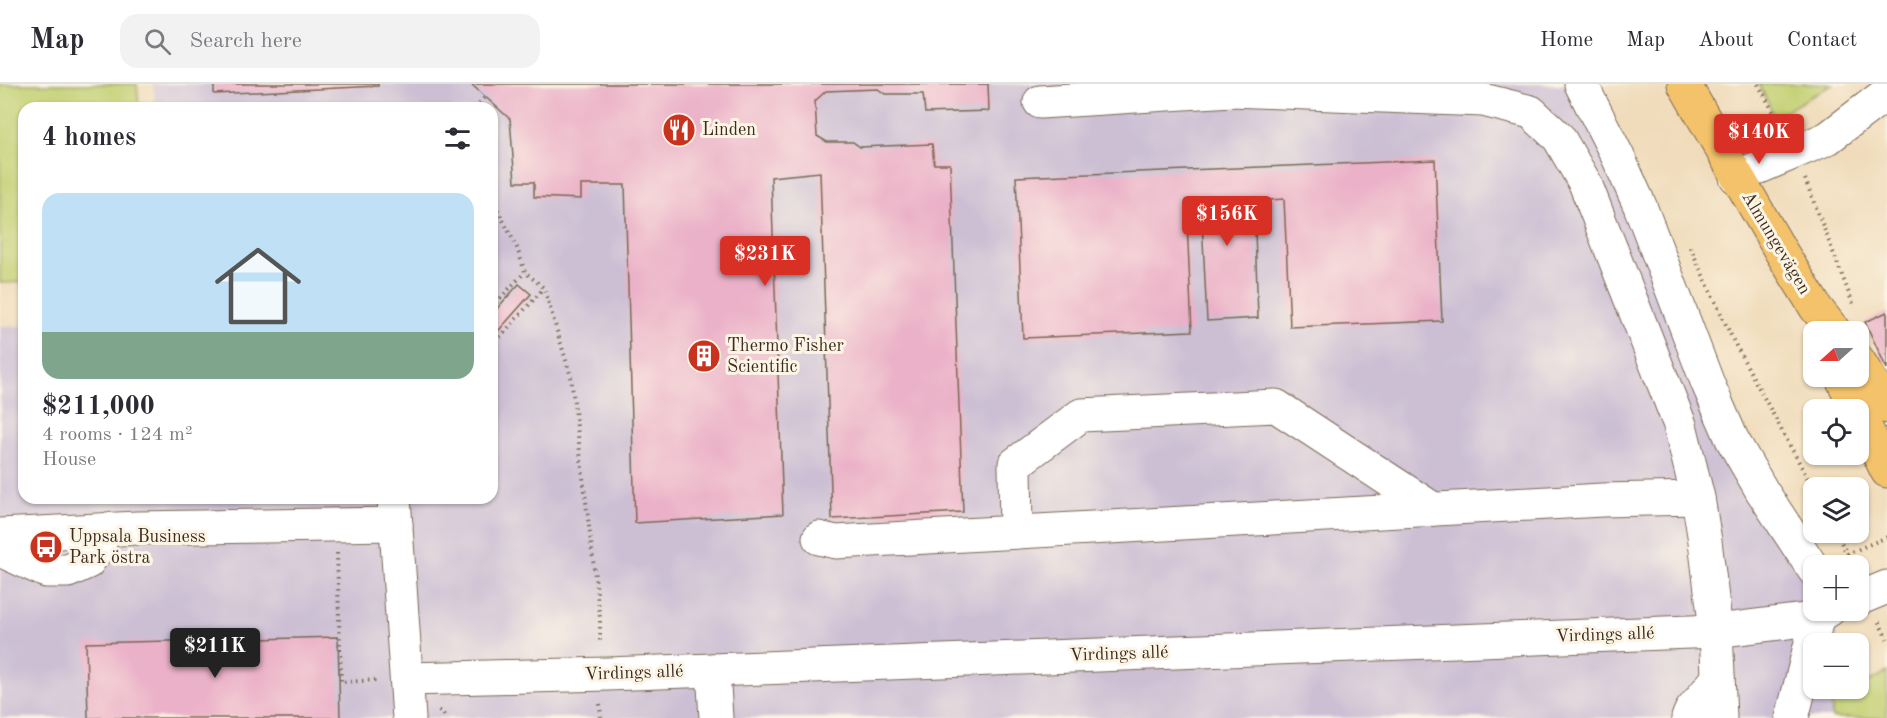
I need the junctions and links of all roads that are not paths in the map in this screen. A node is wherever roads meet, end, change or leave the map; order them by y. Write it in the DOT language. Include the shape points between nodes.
graph roads {
  1 [pos="1581,84"];
  2 [pos="1684,84"];
  3 [pos="1232,87"];
  4 [pos="1887,93"];
  5 [pos="1040,102"];
  6 [pos="1736,177"];
  7 [pos="1832,320"];
  8 [pos="1869,378"];
  9 [pos="1887,407"];
  10 [pos="1869,434"];
  11 [pos="1887,471"];
  12 [pos="1698,498"];
  13 [pos="1433,509"];
  14 [pos="395,511"];
  15 [pos="104,530"];
  16 [pos="1016,532"];
  17 [pos="0,535"];
  18 [pos="819,538"];
  19 [pos="0,550"];
  20 [pos="1804,555"];
  21 [pos="1887,587"];
  22 [pos="1869,594"];
  23 [pos="1803,620"];
  24 [pos="1822,621"];
  25 [pos="1716,631"];
  26 [pos="713,670"];
  27 [pos="1718,678"];
  28 [pos="407,679"];
  29 [pos="409,718"];
  30 [pos="716,718"];
  31 [pos="1688,718"];
  32 [pos="1720,718"];
  33 [pos="1792,718"];
  1 -- 20 [label="street" via="1640,206 1732,438"];
  2 -- 6 [label="main road, Almungevägen"];
  3 -- 5 [label="street"];
  3 -- 12 [label="street" via="1484,100 1531,112 1559,138 1585,183 1680,425"];
  4 -- 6 [label="street" via="1828,138"];
  6 -- 7 [label="main road, Almungevägen"];
  8 -- 9 [label="main road"];
  10 -- 11 [label="main road"];
  12 -- 13 [label="street"];
  12 -- 25 [label="street"];
  13 -- 16 [label="street"];
  13 -- 16 [label="street" via="1276,406 1081,415 1015,464"];
  14 -- 15 [label="street" via="327,525"];
  14 -- 28 [label="street"];
  15 -- 17 [label="street"];
  15 -- 19 [label="street" via="88,562 68,571 46,571"];
  16 -- 18 [label="street" via="836,542"];
  21 -- 22 [label="street"];
  23 -- 25 [label="street, Virdings allé"];
  24 -- 33 [label="street"];
  25 -- 26 [label="street, Virdings allé"];
  25 -- 27 [label="street"];
  26 -- 28 [label="street, Virdings allé"];
  26 -- 30 [label="street"];
  27 -- 31 [label="street"];
  27 -- 32 [label="street"];
  28 -- 29 [label="street"];
}
